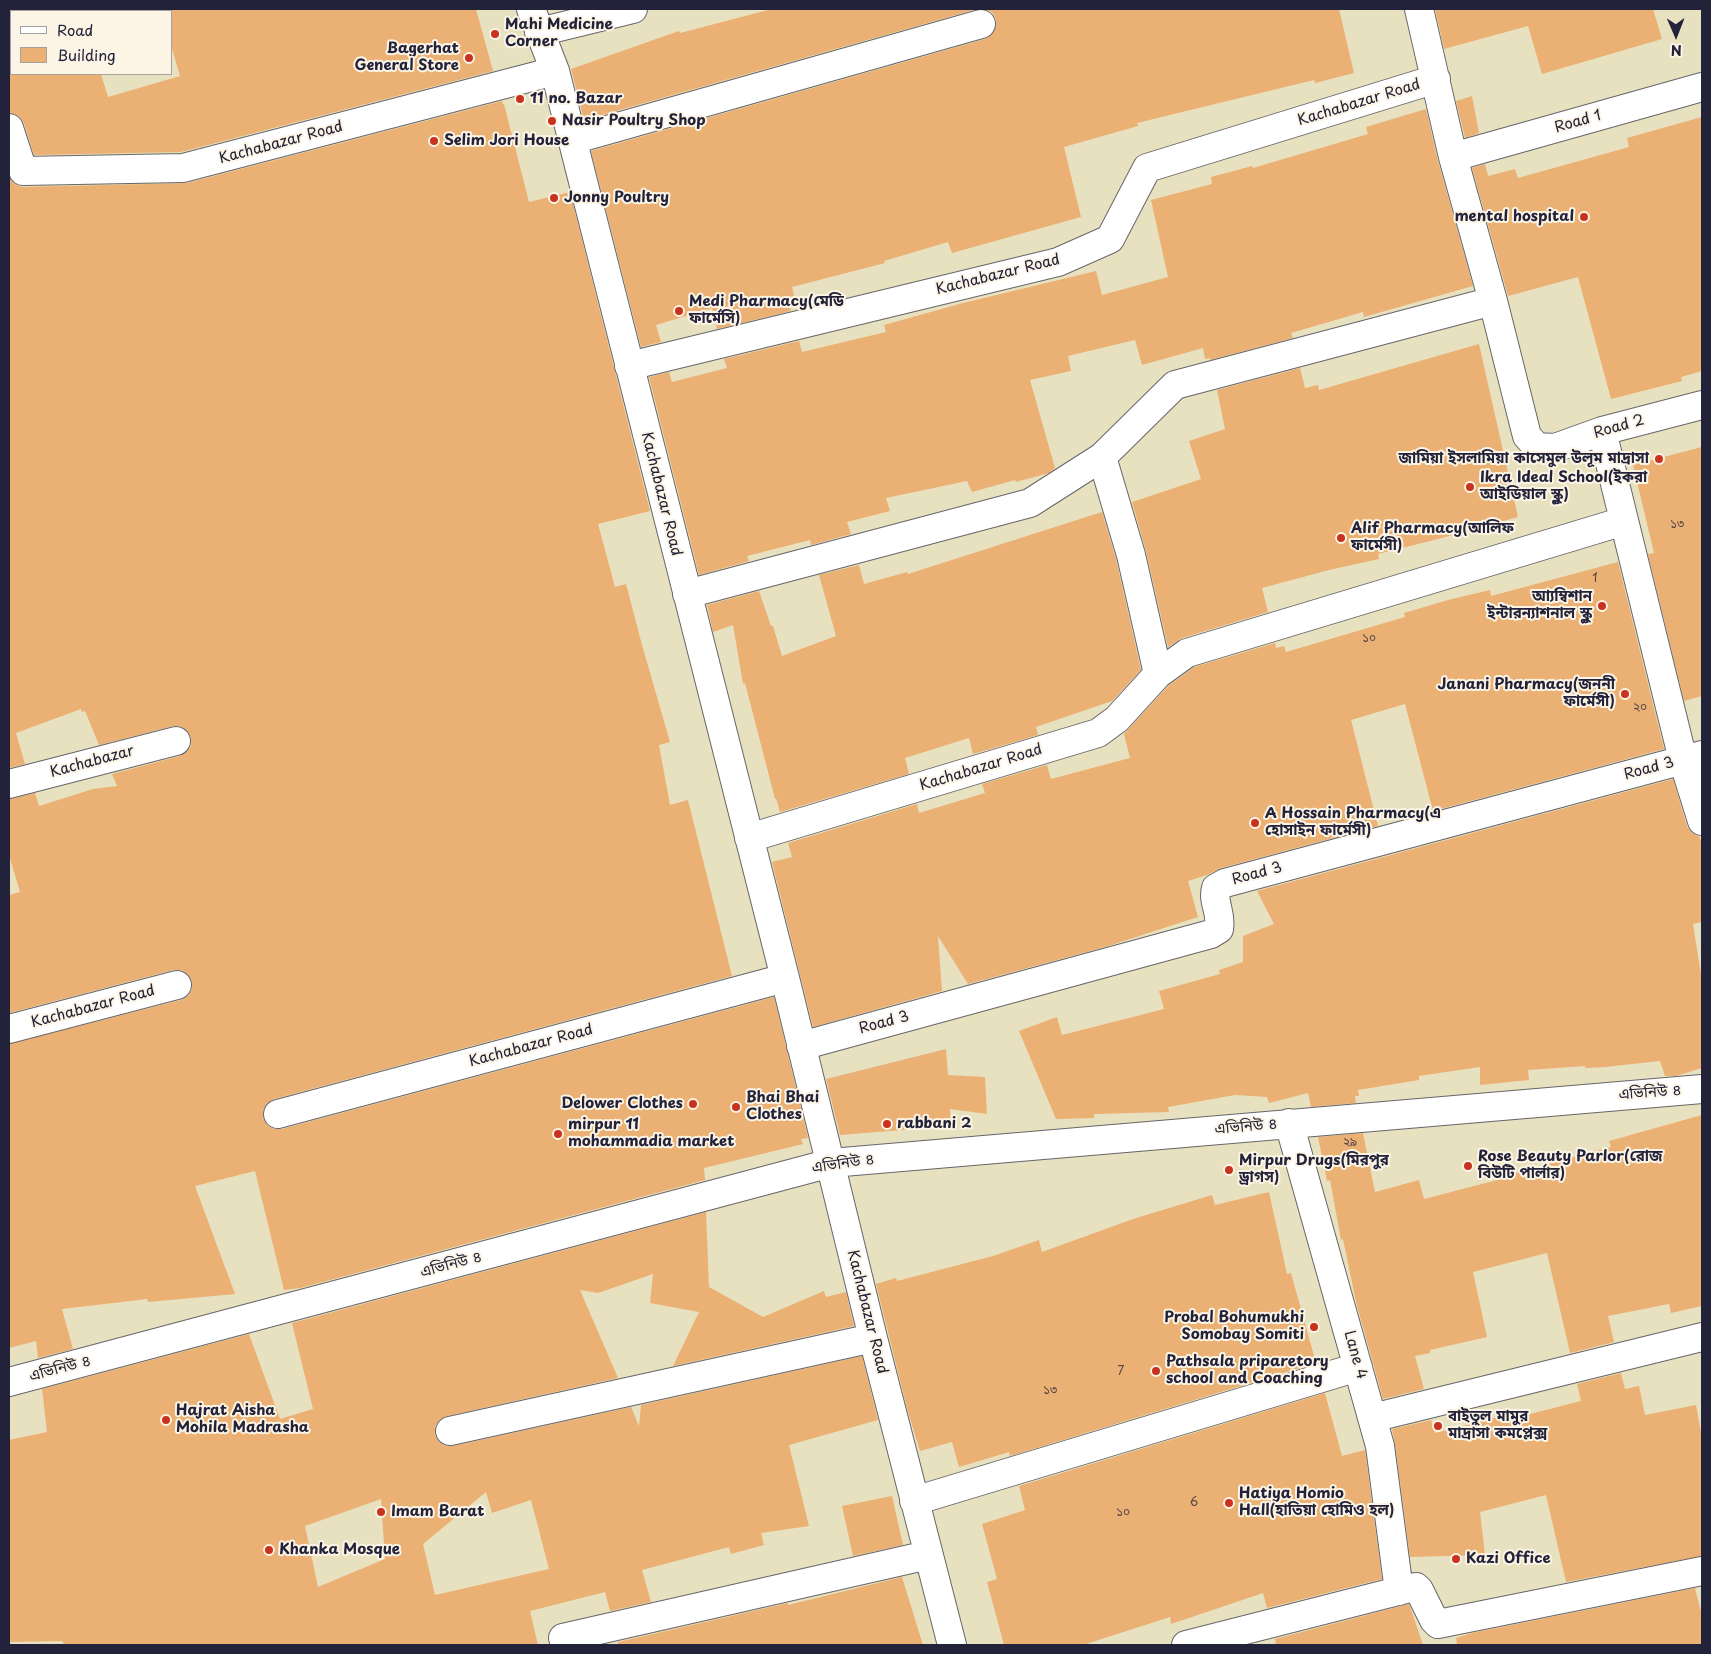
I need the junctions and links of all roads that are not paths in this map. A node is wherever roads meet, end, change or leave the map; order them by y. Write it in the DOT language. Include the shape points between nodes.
graph roads {
  1 [pos="633,9"];
  2 [pos="1419,9"];
  3 [pos="535,20"];
  4 [pos="981,24"];
  5 [pos="554,72"];
  6 [pos="1436,80"];
  7 [pos="1702,88"];
  8 [pos="572,140"];
  9 [pos="11,145"];
  10 [pos="1454,157"];
  11 [pos="1493,301"];
  12 [pos="629,366"];
  13 [pos="1702,405"];
  14 [pos="1602,431"];
  15 [pos="1537,447"];
  16 [pos="1102,457"];
  17 [pos="1624,521"];
  18 [pos="687,594"];
  19 [pos="1158,674"];
  20 [pos="176,741"];
  21 [pos="1692,757"];
  22 [pos="9,784"];
  23 [pos="1702,821"];
  24 [pos="749,838"];
  25 [pos="784,978"];
  26 [pos="177,984"];
  27 [pos="9,1029"];
  28 [pos="801,1046"];
  29 [pos="1702,1089"];
  30 [pos="278,1114"];
  31 [pos="1289,1123"];
  32 [pos="831,1163"];
  33 [pos="1702,1337"];
  34 [pos="873,1338"];
  35 [pos="1358,1367"];
  36 [pos="9,1382"];
  37 [pos="1372,1418"];
  38 [pos="450,1431"];
  39 [pos="914,1501"];
  40 [pos="928,1555"];
  41 [pos="1702,1570"];
  42 [pos="1399,1591"];
  43 [pos="563,1638"];
  44 [pos="952,1645"];
  45 [pos="1186,1645"];
  1 -- 3 [label="street"];
  2 -- 6 [label="street, Kachabazar Road"];
  3 -- 5 [label="street, Kachabazar Road"];
  4 -- 8 [label="street"];
  5 -- 8 [label="street, Kachabazar Road"];
  5 -- 9 [label="street, Kachabazar Road" via="183,168 23,171"];
  6 -- 10 [label="street, Kachabazar Road"];
  6 -- 12 [label="street, Kachabazar Road" via="1147,168 1110,238 1058,262"];
  7 -- 10 [label="street, Road 1"];
  8 -- 12 [label="street, Kachabazar Road"];
  10 -- 11 [label="street, Kachabazar Road"];
  11 -- 15 [label="street, Kachabazar Road" via="1527,436"];
  11 -- 16 [label="street" via="1175,385"];
  12 -- 18 [label="street, Kachabazar Road"];
  13 -- 14 [label="street, Road 2"];
  14 -- 15 [label="street, Road 2" via="1555,448"];
  14 -- 17 [label="street"];
  16 -- 18 [label="street" via="1030,504"];
  16 -- 19 [label="street" via="1131,555"];
  17 -- 19 [label="street, Kachabazar Road" via="1187,653"];
  17 -- 21 [label="street"];
  18 -- 24 [label="street, Kachabazar Road"];
  19 -- 24 [label="street, Kachabazar Road" via="1116,719 1098,733"];
  20 -- 22 [label="street, Kachabazar"];
  21 -- 23 [label="street"];
  21 -- 28 [label="street, Road 3" via="1225,883 1216,888 1214,896 1221,918 1219,929 1211,934"];
  24 -- 25 [label="street, Kachabazar Road"];
  25 -- 28 [label="street, Kachabazar Road"];
  25 -- 30 [label="street, Kachabazar Road"];
  26 -- 27 [label="street, Kachabazar Road"];
  28 -- 32 [label="street, Kachabazar Road"];
  29 -- 31 [label="street, এভিনিউ ৪"];
  31 -- 32 [label="street, এভিনিউ ৪"];
  31 -- 35 [label="street, Lane 4"];
  32 -- 34 [label="street, Kachabazar Road"];
  32 -- 36 [label="street, এভিনিউ ৪"];
  33 -- 37 [label="street"];
  34 -- 38 [label="street"];
  34 -- 39 [label="street, Kachabazar Road"];
  35 -- 37 [label="street, Lane 4"];
  35 -- 39 [label="street"];
  37 -- 42 [label="street, Lane 4" via="1380,1446"];
  39 -- 40 [label="street, Kachabazar Road"];
  40 -- 43 [label="street"];
  40 -- 44 [label="street, Kachabazar Road"];
  41 -- 42 [label="street" via="1438,1624 1416,1587"];
  42 -- 45 [label="street"];
}
